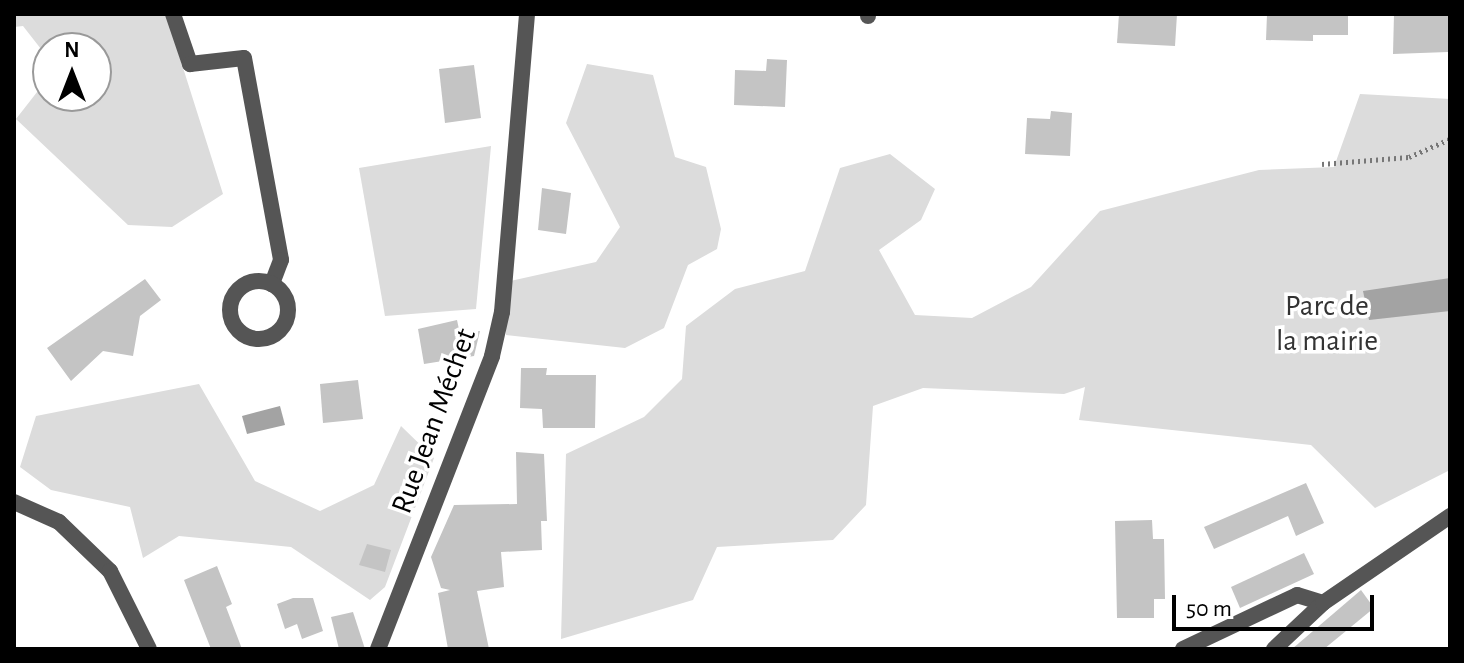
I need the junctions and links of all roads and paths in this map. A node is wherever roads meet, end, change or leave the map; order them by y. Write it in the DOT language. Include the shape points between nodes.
graph roads {
  1 [pos="173,14"];
  2 [pos="527,14"];
  3 [pos="1450,139"];
  4 [pos="1322,164"];
  5 [pos="272,284"];
  6 [pos="14,502"];
  7 [pos="1450,516"];
  8 [pos="1323,603"];
  9 [pos="149,649"];
  10 [pos="378,649"];
  11 [pos="1183,649"];
  12 [pos="1274,649"];
  1 -- 5 [label="street" via="190,64 244,58 281,260"];
  2 -- 10 [label="street, Rue Jean Méchet" via="502,312 492,356"];
  3 -- 4 [label="path" via="1409,157"];
  6 -- 9 [label="street" via="59,522 110,571"];
  7 -- 8 [label="street"];
  8 -- 11 [label="street" via="1297,595"];
  8 -- 12 [label="street"];
}
